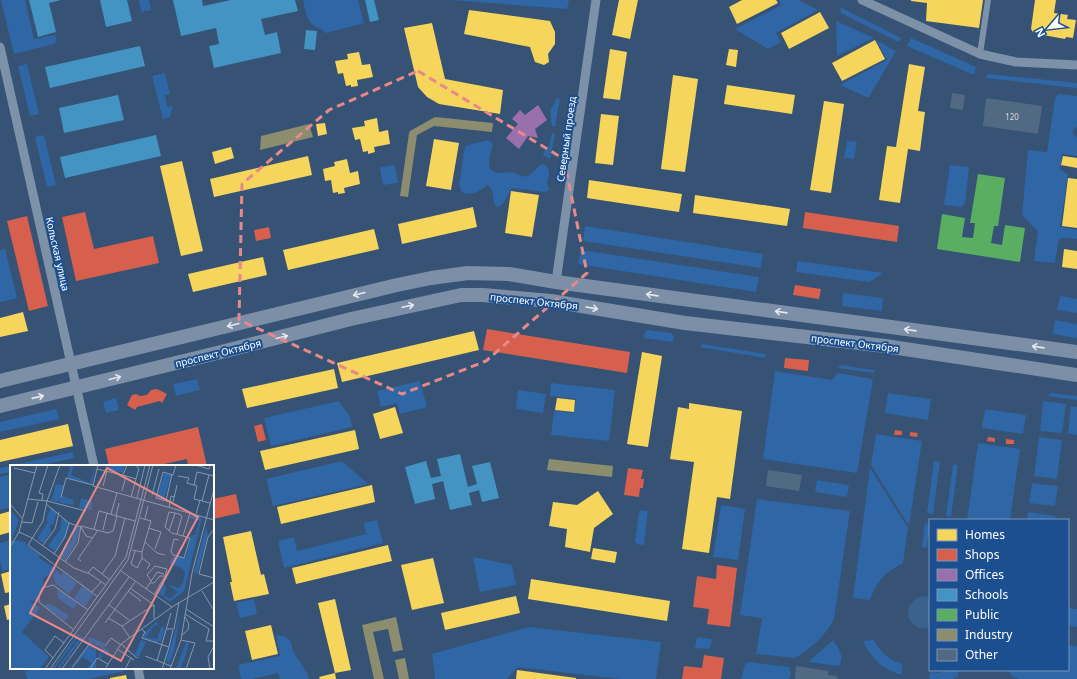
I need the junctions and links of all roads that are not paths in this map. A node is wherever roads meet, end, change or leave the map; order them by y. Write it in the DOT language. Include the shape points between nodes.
graph roads {
  1 [pos="596,0"];
  2 [pos="862,0"];
  3 [pos="988,0"];
  4 [pos="0,47"];
  5 [pos="980,54"];
  6 [pos="1077,65"];
  7 [pos="556,282"];
  8 [pos="180,338"];
  9 [pos="1077,352"];
  10 [pos="186,361"];
  11 [pos="72,364"];
  12 [pos="1077,375"];
  13 [pos="0,381"];
  14 [pos="77,388"];
  15 [pos="0,406"];
  16 [pos="94,465"];
  17 [pos="138,669"];
  18 [pos="140,679"];
  1 -- 7 [label="street, Северный проезд"];
  2 -- 5 [label="street"];
  3 -- 5 [label="street"];
  4 -- 11 [label="street, Кольская улица"];
  5 -- 6 [label="street" via="1016,62"];
  7 -- 8 [label="main road, проспект Октября, one-way" via="508,274 468,273 397,285"];
  9 -- 7 [label="main road, проспект Октября, one-way"];
  8 -- 10 [label="main road"];
  8 -- 11 [label="main road, проспект Октября"];
  10 -- 12 [label="main road, проспект Октября, one-way" via="395,309 460,295 482,295 551,301 685,324 885,346"];
  14 -- 10 [label="main road, проспект Октября, one-way"];
  11 -- 13 [label="main road, проспект Октября"];
  11 -- 14 [label="street, Кольская улица"];
  15 -- 14 [label="main road, проспект Октября, one-way"];
  14 -- 16 [label="street, Кольская улица"];
  17 -- 18 [label="street"];
}
